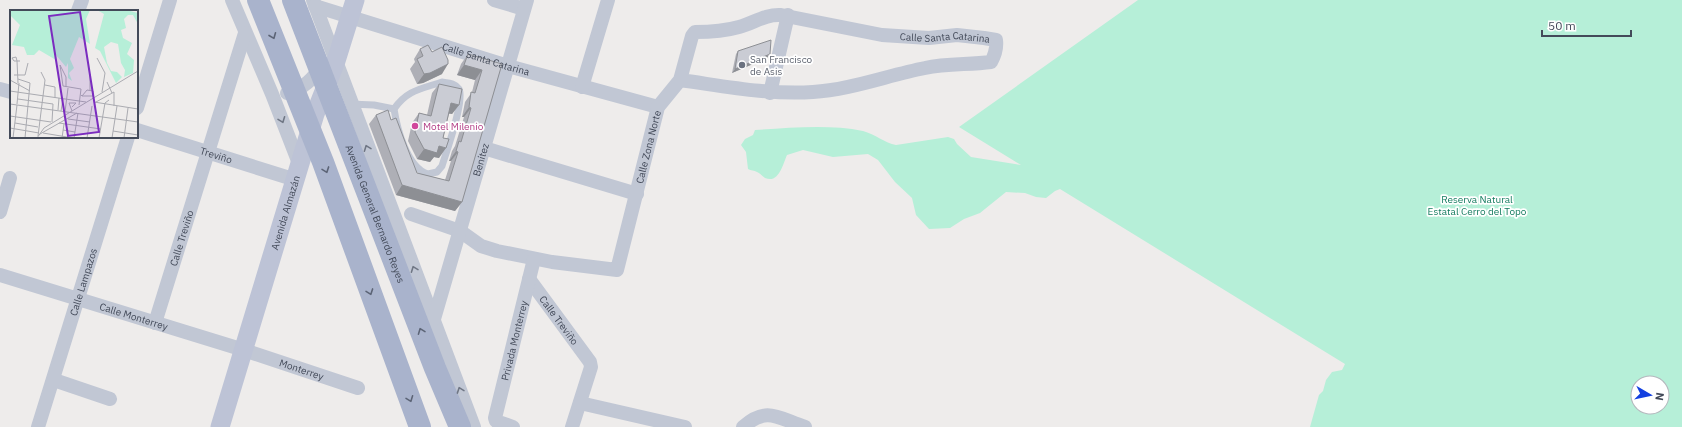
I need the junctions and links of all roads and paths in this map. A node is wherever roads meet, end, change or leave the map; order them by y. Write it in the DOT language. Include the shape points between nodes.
graph roads {
  1 [pos="82,0"];
  2 [pos="170,0"];
  3 [pos="232,0"];
  4 [pos="258,0"];
  5 [pos="293,0"];
  6 [pos="494,0"];
  7 [pos="608,0"];
  8 [pos="314,3"];
  9 [pos="526,4"];
  10 [pos="352,9"];
  11 [pos="78,10"];
  12 [pos="788,15"];
  13 [pos="324,30"];
  14 [pos="695,32"];
  15 [pos="245,33"];
  16 [pos="336,61"];
  17 [pos="508,66"];
  18 [pos="680,80"];
  19 [pos="582,87"];
  20 [pos="0,89"];
  21 [pos="10,92"];
  22 [pos="770,92"];
  23 [pos="272,94"];
  24 [pos="351,104"];
  25 [pos="138,105"];
  26 [pos="658,107"];
  27 [pos="394,110"];
  28 [pos="322,112"];
  29 [pos="138,130"];
  30 [pos="128,138"];
  31 [pos="484,148"];
  32 [pos="207,152"];
  33 [pos="298,173"];
  34 [pos="10,178"];
  35 [pos="637,194"];
  36 [pos="0,212"];
  37 [pos="411,214"];
  38 [pos="460,230"];
  39 [pos="534,259"];
  40 [pos="0,275"];
  41 [pos="529,279"];
  42 [pos="78,299"];
  43 [pos="434,319"];
  44 [pos="155,323"];
  45 [pos="244,350"];
  46 [pos="54,380"];
  47 [pos="358,388"];
  48 [pos="110,399"];
  49 [pos="580,403"];
  50 [pos="652,423"];
  51 [pos="418,426"];
  52 [pos="38,427"];
  53 [pos="220,427"];
  54 [pos="460,427"];
  55 [pos="474,427"];
  56 [pos="513,427"];
  57 [pos="572,427"];
  58 [pos="685,427"];
  59 [pos="742,427"];
  60 [pos="805,427"];
  1 -- 11 [label="street"];
  2 -- 25 [label="street"];
  3 -- 15 [label="street"];
  4 -- 51 [label="main road, one-way" via="323,162"];
  54 -- 5 [label="main road, Avenida General Bernardo Reyes, one-way" via="434,368"];
  6 -- 9 [label="street"];
  7 -- 19 [label="street"];
  8 -- 10 [label="street, Calle Santa Catarina"];
  8 -- 13 [label="street"];
  9 -- 17 [label="street, Benítez"];
  10 -- 16 [label="main road, Avenida Almazán"];
  10 -- 17 [label="street, Calle Santa Catarina"];
  12 -- 14 [label="street, Calle Santa Catarina" via="770,14 737,28"];
  12 -- 22 [label="street"];
  12 -- 22 [label="street, Calle Santa Catarina" via="882,35 929,38 957,35 996,40 996,53 991,62 934,66 813,92"];
  13 -- 16 [label="street"];
  13 -- 23 [label="street" via="324,57 314,77 295,91"];
  14 -- 18 [label="street, Calle Zona Norte"];
  15 -- 23 [label="street"];
  15 -- 32 [label="street"];
  16 -- 24 [label="street"];
  16 -- 28 [label="main road, Avenida Almazán"];
  17 -- 19 [label="street, Calle Santa Catarina"];
  17 -- 31 [label="street, Benítez"];
  18 -- 22 [label="street"];
  18 -- 26 [label="street, Calle Zona Norte"];
  19 -- 26 [label="street, Calle Santa Catarina"];
  20 -- 21 [label="street"];
  23 -- 33 [label="street, one-way"];
  24 -- 27 [label="lane" via="374,105"];
  24 -- 28 [label="lane"];
  43 -- 24 [label="street, one-way"];
  26 -- 35 [label="street, Calle Zona Norte"];
  27 -- 27 [label="lane" via="397,127 413,163 424,173 437,172 442,166 458,112 458,88 442,82 411,92 402,98"];
  28 -- 33 [label="main road, Avenida Almazán"];
  29 -- 32 [label="street, Treviño"];
  30 -- 42 [label="street, Calle Lampazos"];
  31 -- 35 [label="street"];
  31 -- 38 [label="street, Benítez"];
  32 -- 33 [label="street, Treviño"];
  32 -- 44 [label="street, Calle Treviño"];
  33 -- 45 [label="main road, Avenida Almazán"];
  34 -- 36 [label="street"];
  35 -- 39 [label="street, Calle Zona Norte" via="617,270"];
  37 -- 38 [label="street"];
  38 -- 39 [label="street" via="488,249"];
  38 -- 43 [label="street, Benítez"];
  39 -- 41 [label="street, Privada Monterrey"];
  40 -- 42 [label="street, Calle Monterrey"];
  41 -- 49 [label="street, Calle Treviño" via="590,362 591,367"];
  41 -- 56 [label="street, Privada Monterrey" via="495,418 496,421"];
  42 -- 44 [label="street, Calle Monterrey"];
  42 -- 46 [label="street, Calle Lampazos"];
  55 -- 43 [label="street, one-way"];
  44 -- 45 [label="street, Calle Monterrey"];
  45 -- 47 [label="street, Monterrey"];
  45 -- 53 [label="main road, Avenida Almazán"];
  46 -- 48 [label="street"];
  46 -- 52 [label="street, Calle Lampazos"];
  49 -- 50 [label="street"];
  49 -- 57 [label="street"];
  50 -- 58 [label="street"];
  59 -- 60 [label="street" via="754,418 772,415"];
}
